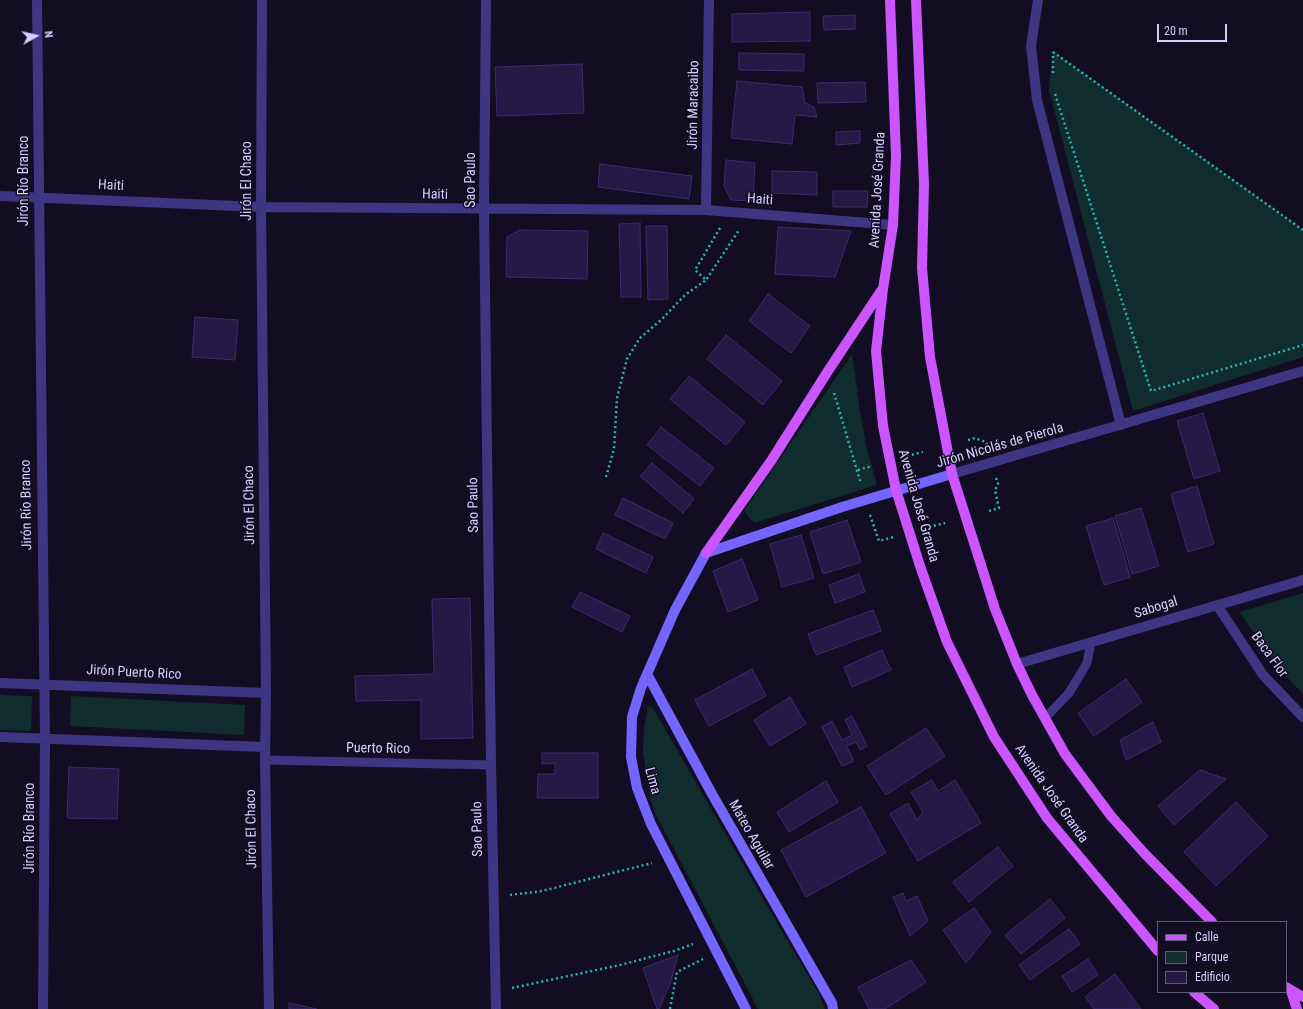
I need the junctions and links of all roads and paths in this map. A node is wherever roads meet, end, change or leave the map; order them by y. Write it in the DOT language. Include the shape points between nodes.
graph roads {
  1 [pos="37,0"];
  2 [pos="262,0"];
  3 [pos="486,0"];
  4 [pos="709,0"];
  5 [pos="890,0"];
  6 [pos="916,0"];
  7 [pos="1038,0"];
  8 [pos="1053,80"];
  9 [pos="1053,88"];
  10 [pos="0,196"];
  11 [pos="38,197"];
  12 [pos="261,207"];
  13 [pos="484,209"];
  14 [pos="706,210"];
  15 [pos="730,212"];
  16 [pos="751,213"];
  17 [pos="893,225"];
  18 [pos="1303,230"];
  19 [pos="706,280"];
  20 [pos="883,289"];
  21 [pos="1303,345"];
  22 [pos="828,371"];
  23 [pos="1303,371"];
  24 [pos="1122,425"];
  25 [pos="968,440"];
  26 [pos="988,449"];
  27 [pos="923,452"];
  28 [pos="908,456"];
  29 [pos="872,466"];
  30 [pos="858,470"];
  31 [pos="952,474"];
  32 [pos="606,477"];
  33 [pos="996,478"];
  34 [pos="896,490"];
  35 [pos="865,500"];
  36 [pos="989,511"];
  37 [pos="869,513"];
  38 [pos="946,523"];
  39 [pos="929,527"];
  40 [pos="895,537"];
  41 [pos="706,553"];
  42 [pos="1303,580"];
  43 [pos="1217,605"];
  44 [pos="1091,642"];
  45 [pos="1017,664"];
  46 [pos="647,674"];
  47 [pos="0,682"];
  48 [pos="43,683"];
  49 [pos="266,693"];
  50 [pos="1303,717"];
  51 [pos="1045,718"];
  52 [pos="0,737"];
  53 [pos="45,738"];
  54 [pos="265,747"];
  55 [pos="265,760"];
  56 [pos="491,765"];
  57 [pos="669,859"];
  58 [pos="494,897"];
  59 [pos="1211,921"];
  60 [pos="710,938"];
  61 [pos="1157,950"];
  62 [pos="718,952"];
  63 [pos="1288,989"];
  64 [pos="496,992"];
  65 [pos="1196,995"];
  66 [pos="1303,998"];
  67 [pos="834,1007"];
  68 [pos="43,1009"];
  69 [pos="269,1009"];
  70 [pos="496,1009"];
  71 [pos="670,1009"];
  72 [pos="746,1009"];
  73 [pos="1203,1009"];
  74 [pos="1214,1009"];
  75 [pos="1297,1009"];
  1 -- 11 [label="street, Jirón Río Branco"];
  2 -- 12 [label="street, Jirón El Chaco"];
  3 -- 13 [label="street, Sao Paulo"];
  4 -- 14 [label="street, Jirón Maracaibo"];
  5 -- 17 [label="main road, Avenida José Granda" via="896,156"];
  6 -- 31 [label="main road" via="924,184 922,268 930,357"];
  7 -- 24 [label="street" via="1031,46 1038,100"];
  8 -- 18 [label="path" via="1053,52"];
  9 -- 21 [label="path" via="1151,391"];
  10 -- 11 [label="street, Haiti"];
  11 -- 12 [label="street, Haiti"];
  11 -- 48 [label="street, Jirón Río Branco"];
  12 -- 13 [label="street, Haiti"];
  12 -- 49 [label="street, Jirón El Chaco"];
  13 -- 14 [label="street, Haiti"];
  13 -- 56 [label="street, Sao Paulo"];
  14 -- 15 [label="street, Haiti"];
  15 -- 16 [label="street, Haiti"];
  15 -- 19 [label="path" via="695,270"];
  16 -- 17 [label="street, Haiti"];
  16 -- 19 [label="path"];
  17 -- 20 [label="main road, Avenida José Granda"];
  19 -- 32 [label="path" via="685,295 662,320 640,338 627,359 617,398 614,449"];
  20 -- 22 [label="main road"];
  20 -- 34 [label="main road, Avenida José Granda" via="876,351 883,426"];
  22 -- 30 [label="path"];
  22 -- 41 [label="main road" via="771,461"];
  23 -- 24 [label="street, Jirón Nicolás de Pierola"];
  24 -- 31 [label="street, Jirón Nicolás de Pierola"];
  25 -- 26 [label="path" via="975,438 986,442"];
  27 -- 28 [label="path"];
  29 -- 30 [label="path"];
  30 -- 35 [label="path"];
  31 -- 34 [label="street, Jirón Nicolás de Pierola"];
  31 -- 45 [label="main road" via="995,609"];
  33 -- 36 [label="path" via="998,484 995,490 999,508"];
  34 -- 35 [label="street, Jirón Nicolás de Pierola"];
  34 -- 61 [label="main road, Avenida José Granda" via="947,642 994,737 1047,818"];
  35 -- 41 [label="street, Jirón Nicolás de Pierola"];
  37 -- 40 [label="path" via="879,541"];
  38 -- 39 [label="path"];
  41 -- 46 [label="street, Lima" via="674,610"];
  42 -- 43 [label="street, Sabogal"];
  43 -- 44 [label="street, Sabogal"];
  43 -- 50 [label="street, Baca Flor" via="1263,675"];
  44 -- 45 [label="street, Sabogal"];
  44 -- 51 [label="lane" via="1087,663 1069,693"];
  45 -- 51 [label="main road"];
  46 -- 57 [label="street, Lima" via="632,717 631,757 637,788 651,824"];
  46 -- 67 [label="street, Mateo Aguilar" via="712,794"];
  47 -- 48 [label="street, Jirón Puerto Rico"];
  48 -- 49 [label="street, Jirón Puerto Rico"];
  48 -- 53 [label="street, Jirón Río Branco"];
  49 -- 54 [label="street, Jirón El Chaco"];
  51 -- 59 [label="main road" via="1065,754 1112,816 1145,854"];
  52 -- 53 [label="street"];
  53 -- 54 [label="street"];
  53 -- 68 [label="street, Jirón Río Branco"];
  54 -- 55 [label="street, Jirón El Chaco"];
  55 -- 56 [label="lane, Puerto Rico"];
  55 -- 69 [label="street, Jirón El Chaco"];
  56 -- 58 [label="street, Sao Paulo"];
  57 -- 58 [label="path" via="542,891"];
  57 -- 60 [label="street, Lima"];
  58 -- 64 [label="street, Sao Paulo"];
  60 -- 62 [label="street, Lima"];
  60 -- 64 [label="path" via="674,951 620,965"];
  62 -- 71 [label="path" via="676,972"];
  62 -- 72 [label="street, Lima"];
  63 -- 66 [label="main road"];
  63 -- 75 [label="main road"];
  64 -- 70 [label="street, Sao Paulo"];
  65 -- 73 [label="main road"];
  65 -- 74 [label="main road"];
}
